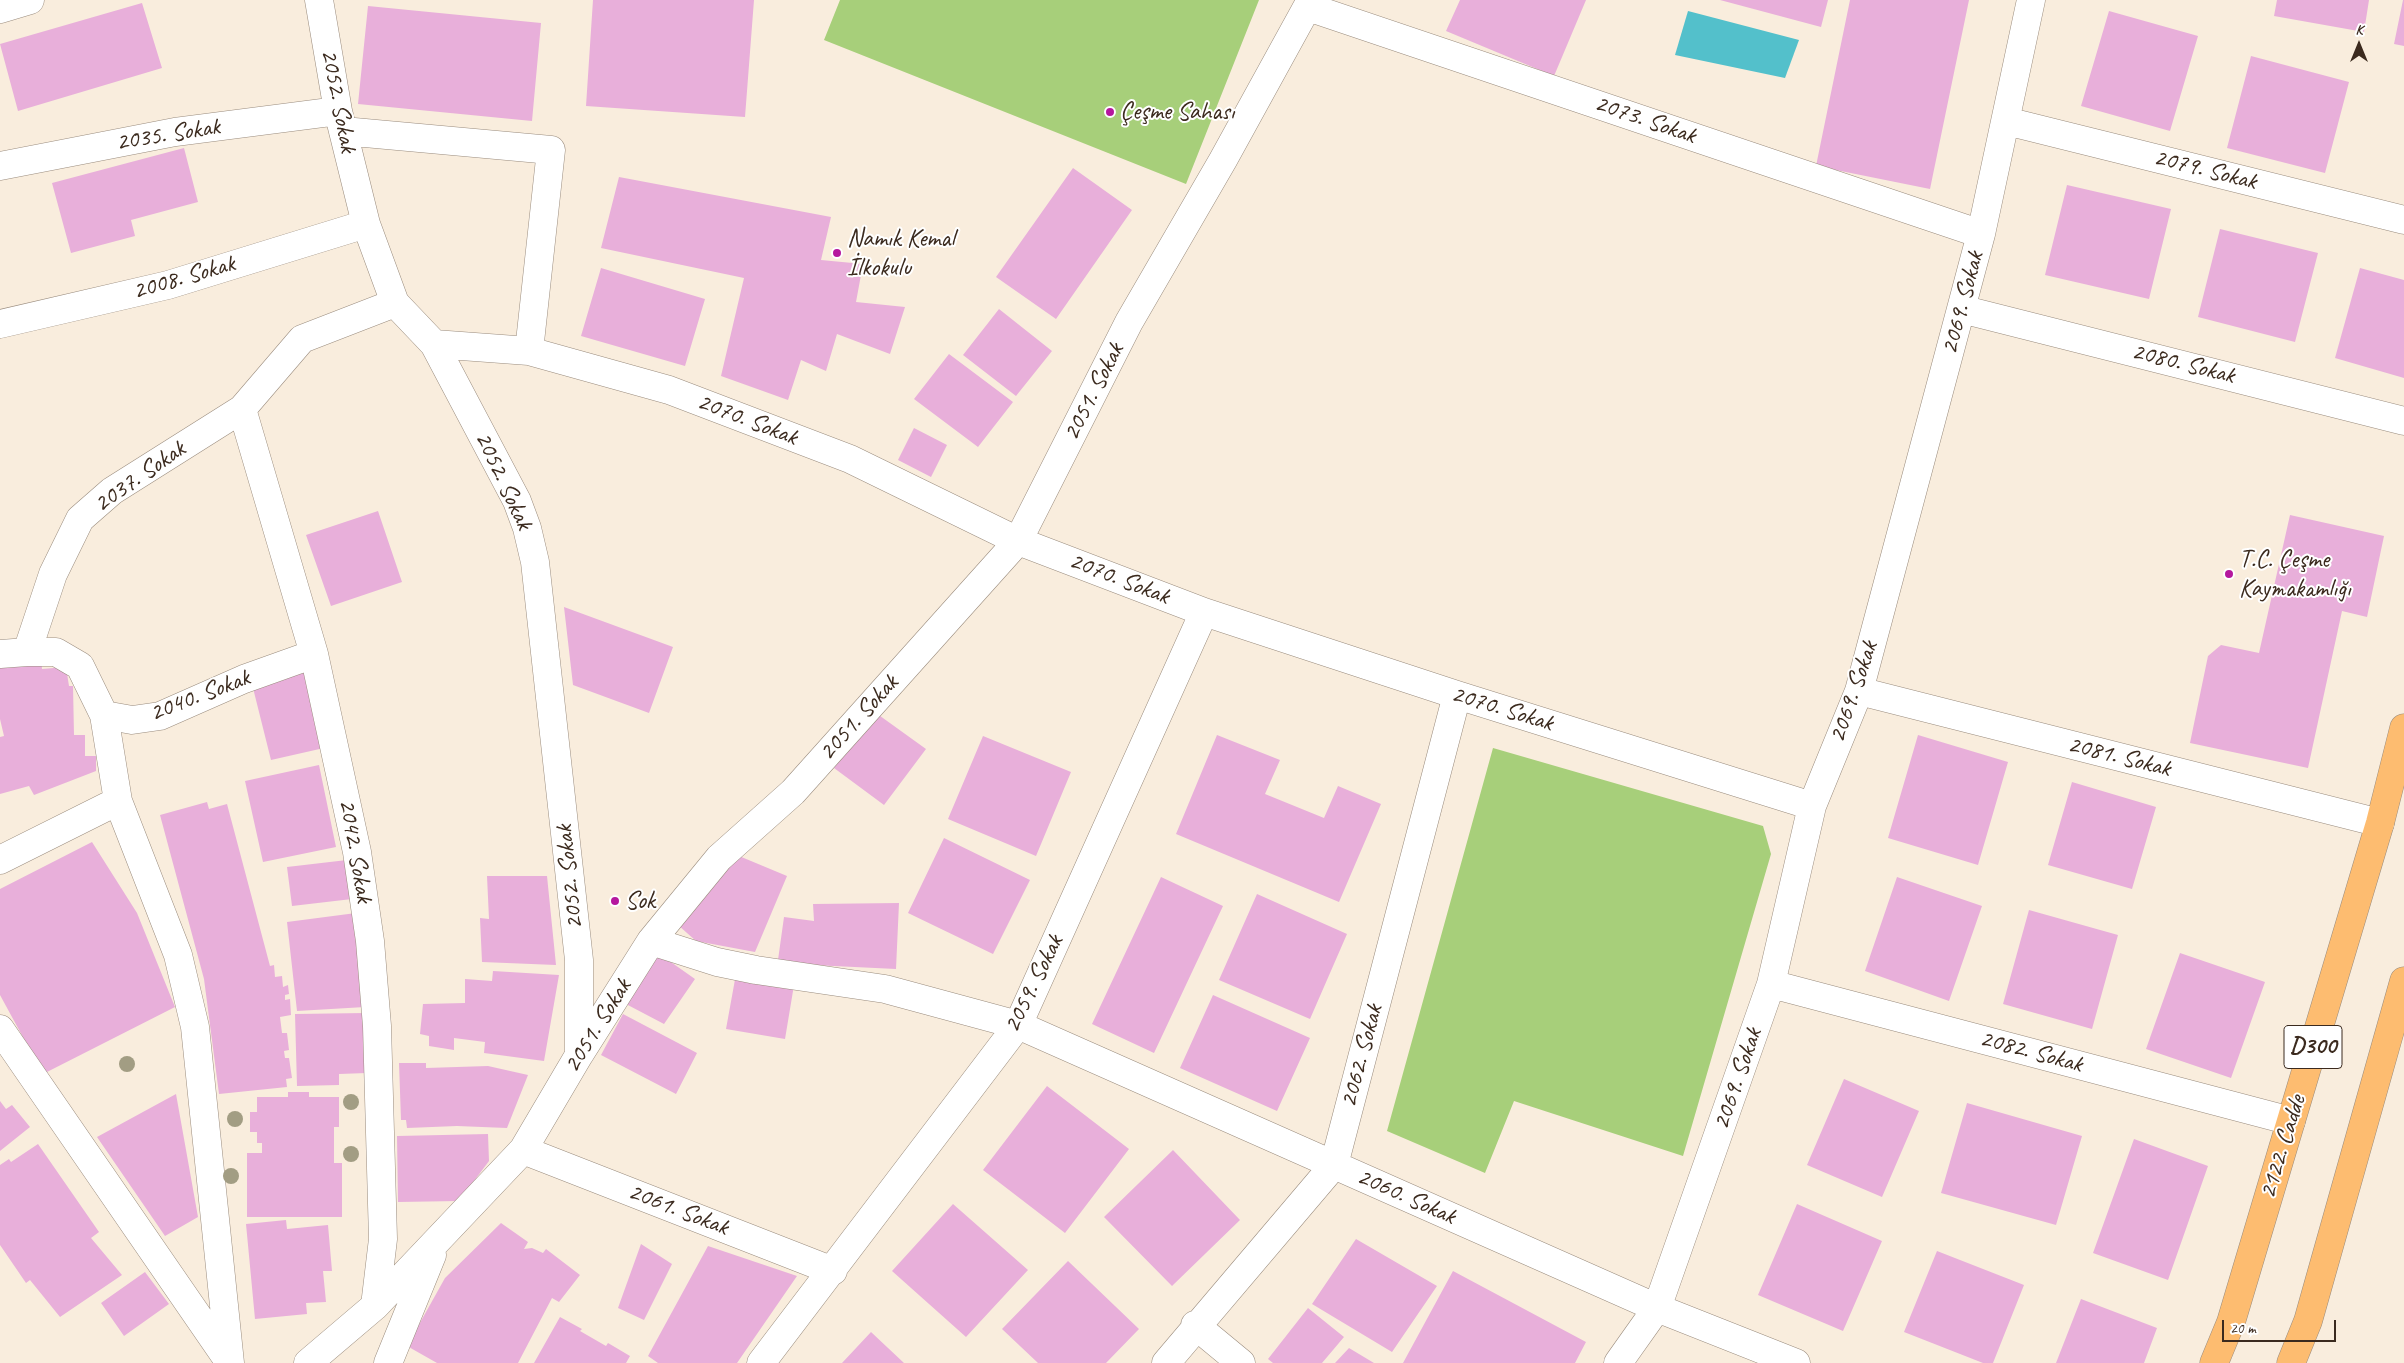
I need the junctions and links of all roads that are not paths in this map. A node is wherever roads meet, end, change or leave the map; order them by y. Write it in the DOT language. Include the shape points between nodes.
graph roads {
  1 [pos="30,0"];
  2 [pos="319,0"];
  3 [pos="2031,0"];
  4 [pos="1310,4"];
  5 [pos="0,9"];
  6 [pos="340,121"];
  7 [pos="2006,121"];
  8 [pos="0,166"];
  9 [pos="2404,220"];
  10 [pos="366,224"];
  11 [pos="1981,234"];
  12 [pos="395,303"];
  13 [pos="1961,309"];
  14 [pos="0,324"];
  15 [pos="434,344"];
  16 [pos="529,351"];
  17 [pos="242,409"];
  18 [pos="2404,420"];
  19 [pos="1018,540"];
  20 [pos="1204,612"];
  21 [pos="27,652"];
  22 [pos="0,654"];
  23 [pos="314,654"];
  24 [pos="1859,691"];
  25 [pos="1457,695"];
  26 [pos="104,715"];
  27 [pos="2404,728"];
  28 [pos="118,801"];
  29 [pos="1812,806"];
  30 [pos="2380,823"];
  31 [pos="0,860"];
  32 [pos="651,942"];
  33 [pos="2404,981"];
  34 [pos="1771,984"];
  35 [pos="1018,1025"];
  36 [pos="0,1030"];
  37 [pos="579,1055"];
  38 [pos="2290,1120"];
  39 [pos="523,1150"];
  40 [pos="1334,1164"];
  41 [pos="438,1239"];
  42 [pos="833,1271"];
  43 [pos="375,1306"];
  44 [pos="1657,1308"];
  45 [pos="1195,1325"];
  46 [pos="230,1363"];
  47 [pos="308,1363"];
  48 [pos="388,1363"];
  49 [pos="761,1363"];
  50 [pos="1166,1363"];
  51 [pos="1241,1363"];
  52 [pos="1618,1363"];
  53 [pos="1796,1363"];
  54 [pos="2214,1363"];
  55 [pos="2291,1363"];
  1 -- 5 [label="street"];
  2 -- 6 [label="street, 2052. Sokak"];
  3 -- 7 [label="street, 2069. Sokak"];
  4 -- 11 [label="street, 2073. Sokak"];
  4 -- 19 [label="street, 2051. Sokak" via="1129,322"];
  6 -- 8 [label="street, 2035. Sokak" via="175,132"];
  6 -- 10 [label="street, 2052. Sokak"];
  6 -- 16 [label="street, 2035. Sokak" via="551,150"];
  7 -- 9 [label="street, 2079. Sokak"];
  7 -- 11 [label="street, 2069. Sokak"];
  10 -- 12 [label="street, 2052. Sokak"];
  10 -- 14 [label="street, 2008. Sokak" via="168,285"];
  11 -- 13 [label="street, 2069. Sokak"];
  12 -- 15 [label="street, 2052. Sokak"];
  12 -- 17 [label="street, 2037. Sokak" via="302,339"];
  13 -- 18 [label="street, 2080. Sokak"];
  13 -- 24 [label="street, 2069. Sokak"];
  15 -- 16 [label="street, 2070. Sokak"];
  15 -- 37 [label="street, 2052. Sokak" via="517,501 534,562 579,960"];
  16 -- 19 [label="street, 2070. Sokak" via="669,390 850,459"];
  17 -- 21 [label="street, 2037. Sokak" via="112,492 80,519 53,574"];
  17 -- 23 [label="street, 2042. Sokak"];
  19 -- 20 [label="street, 2070. Sokak"];
  19 -- 32 [label="street, 2051. Sokak" via="793,792 719,858"];
  20 -- 25 [label="street, 2070. Sokak"];
  20 -- 35 [label="street, 2059. Sokak"];
  21 -- 22 [label="street"];
  21 -- 26 [label="street" via="56,652 80,666"];
  23 -- 26 [label="street, 2040. Sokak" via="244,679 160,716 132,720"];
  23 -- 43 [label="street, 2042. Sokak" via="357,852 370,951 377,1026 382,1239"];
  24 -- 29 [label="street, 2069. Sokak"];
  24 -- 30 [label="street, 2081. Sokak"];
  25 -- 29 [label="street, 2070. Sokak"];
  25 -- 40 [label="street, 2062. Sokak"];
  26 -- 28 [label="street"];
  27 -- 30 [label="highway, 2122. Cadde / D300"];
  28 -- 31 [label="street"];
  28 -- 46 [label="street" via="178,955 195,1027"];
  29 -- 34 [label="street, 2069. Sokak"];
  30 -- 38 [label="highway, 2122. Cadde / D300"];
  32 -- 35 [label="street, 2060. Sokak" via="756,970 885,989"];
  32 -- 37 [label="street, 2051. Sokak"];
  33 -- 55 [label="highway, D300" via="2308,1321"];
  34 -- 38 [label="street, 2082. Sokak"];
  34 -- 44 [label="street, 2069. Sokak"];
  35 -- 40 [label="street, 2060. Sokak"];
  35 -- 42 [label="street, 2059. Sokak"];
  36 -- 46 [label="street"];
  37 -- 39 [label="street, 2051. Sokak"];
  38 -- 54 [label="highway, 2122. Cadde / D300" via="2231,1322"];
  39 -- 41 [label="street, 2051. Sokak"];
  39 -- 42 [label="street, 2061. Sokak"];
  40 -- 44 [label="street, 2060. Sokak"];
  40 -- 45 [label="street, 2062. Sokak"];
  41 -- 43 [label="street, 2051. Sokak"];
  41 -- 48 [label="street"];
  42 -- 49 [label="street, 2059. Sokak"];
  43 -- 47 [label="street, 2051. Sokak"];
  44 -- 52 [label="street, 2069. Sokak"];
  44 -- 53 [label="street, 2060. Sokak"];
  45 -- 50 [label="street, 2062. Sokak"];
  45 -- 51 [label="street"];
}
